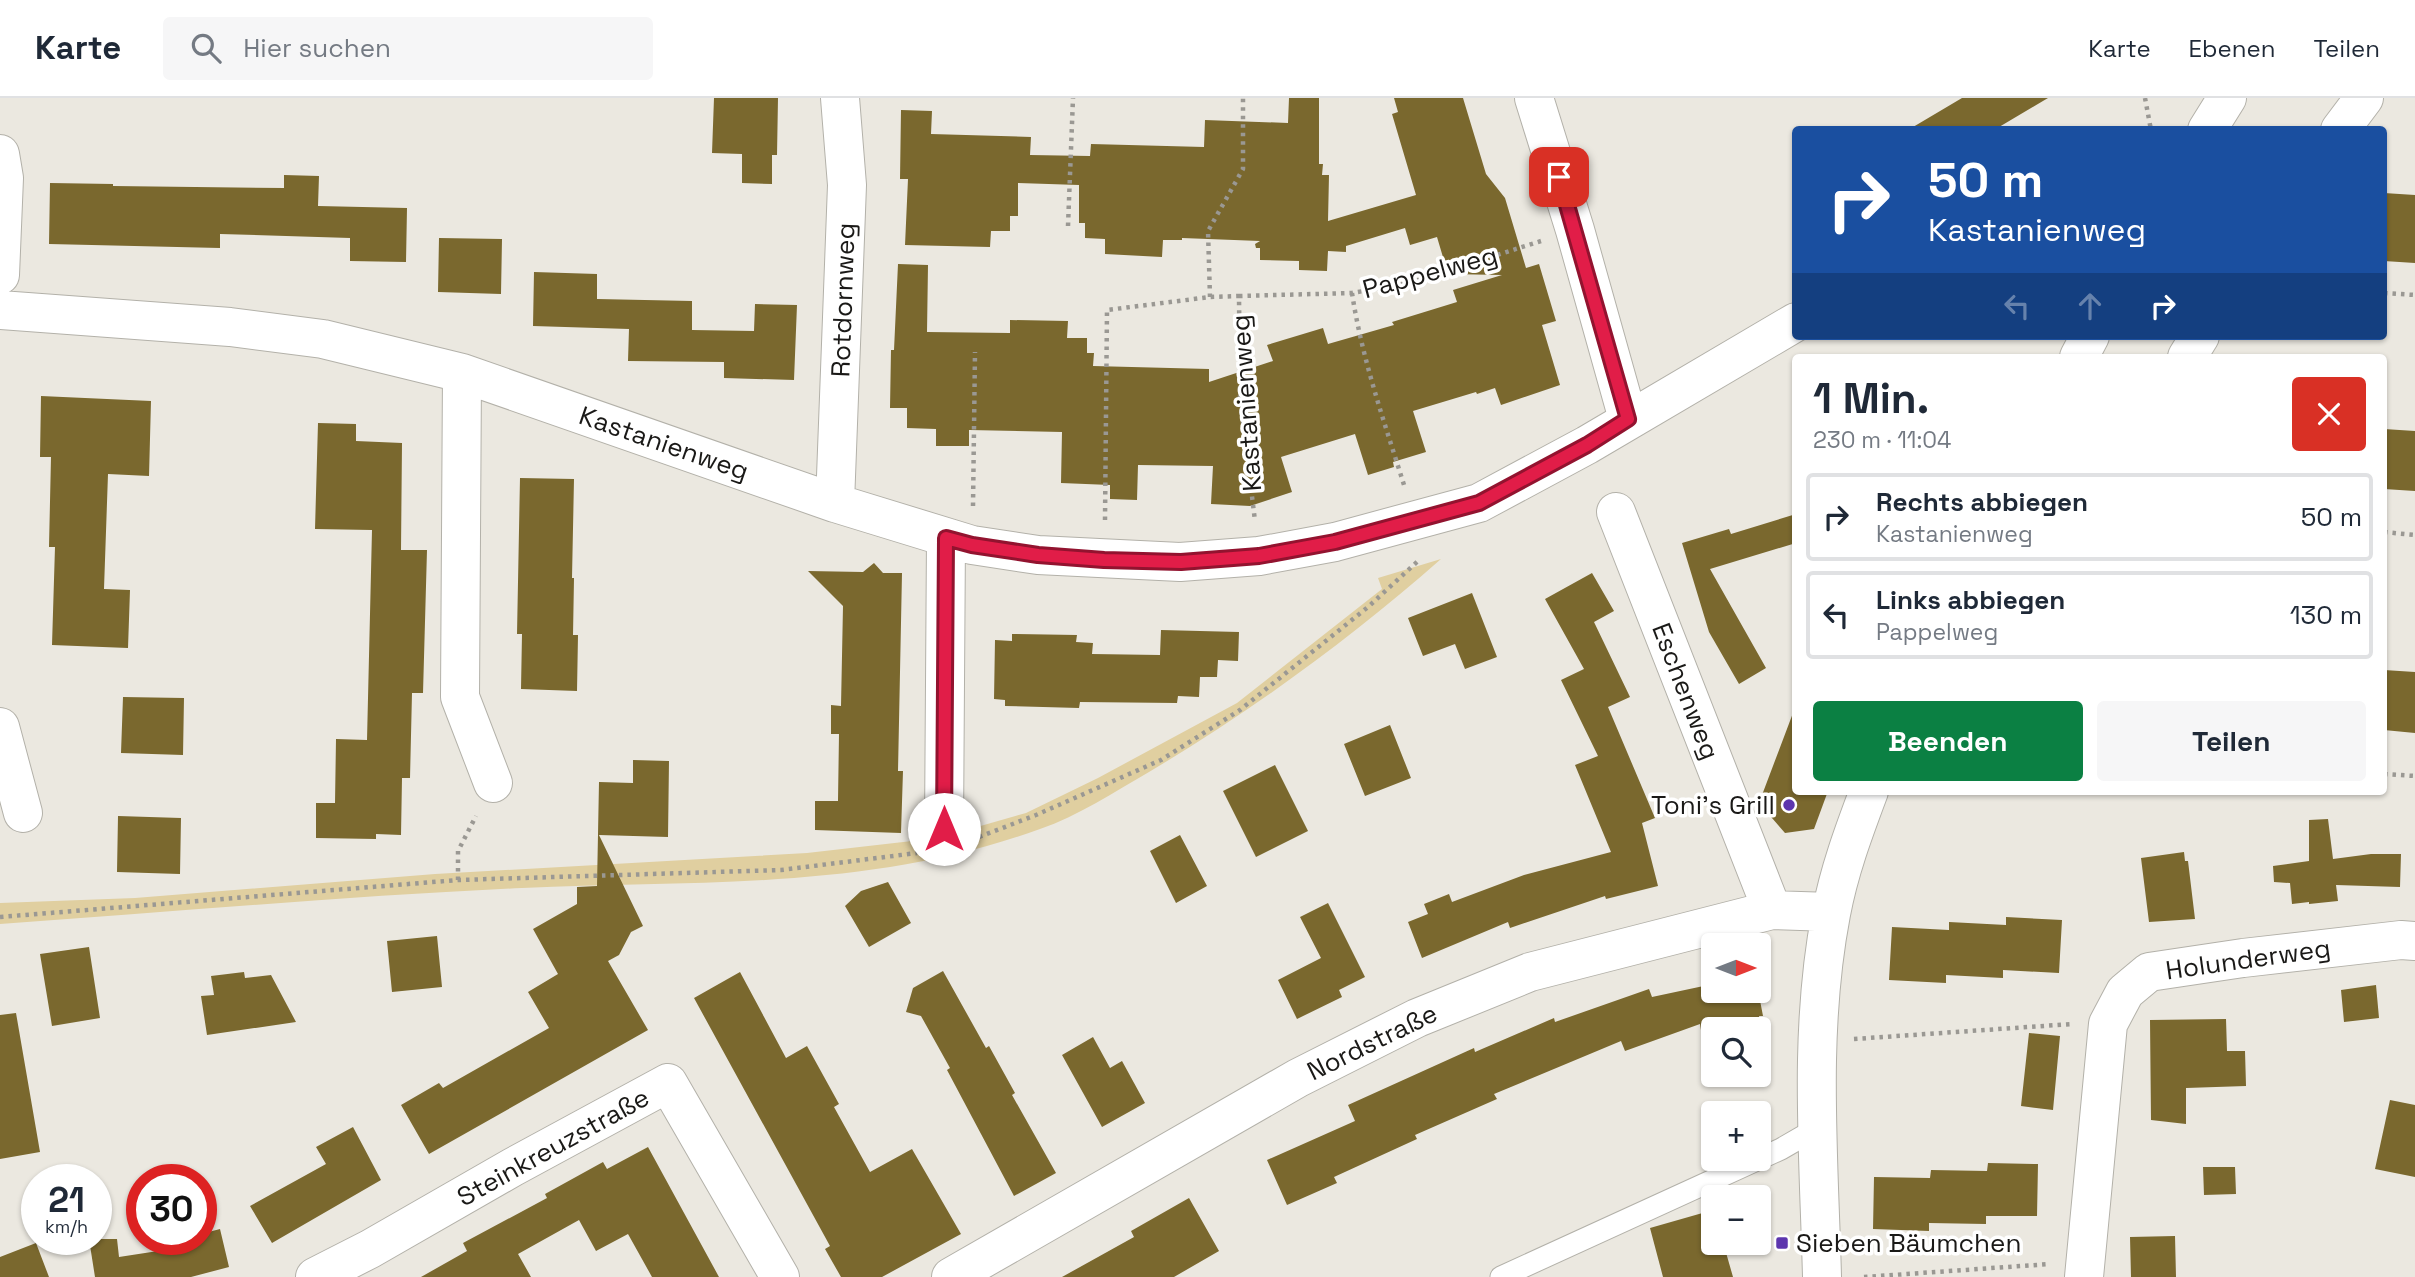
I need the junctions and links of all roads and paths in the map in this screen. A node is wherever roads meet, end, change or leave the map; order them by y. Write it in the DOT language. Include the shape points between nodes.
graph roads {
  1 [pos="840,98"];
  2 [pos="1073,98"];
  3 [pos="1243,98"];
  4 [pos="1534,98"];
  5 [pos="2145,98"];
  6 [pos="2227,98"];
  7 [pos="2364,98"];
  8 [pos="2150,126"];
  9 [pos="2210,126"];
  10 [pos="2343,126"];
  11 [pos="0,154"];
  12 [pos="1068,226"];
  13 [pos="1575,230"];
  14 [pos="0,275"];
  15 [pos="1352,293"];
  16 [pos="2387,293"];
  17 [pos="2415,295"];
  18 [pos="1239,296"];
  19 [pos="1210,297"];
  20 [pos="0,310"];
  21 [pos="1792,324"];
  22 [pos="975,352"];
  23 [pos="462,373"];
  24 [pos="1628,419"];
  25 [pos="835,503"];
  26 [pos="1616,512"];
  27 [pos="1415,521"];
  28 [pos="2387,532"];
  29 [pos="2415,535"];
  30 [pos="959,542"];
  31 [pos="1259,556"];
  32 [pos="1104,560"];
  33 [pos="1368,607"];
  34 [pos="0,727"];
  35 [pos="2387,774"];
  36 [pos="2415,776"];
  37 [pos="493,783"];
  38 [pos="1868,795"];
  39 [pos="23,813"];
  40 [pos="944,841"];
  41 [pos="458,880"];
  42 [pos="1772,910"];
  43 [pos="1831,912"];
  44 [pos="0,917"];
  45 [pos="2415,941"];
  46 [pos="2071,1024"];
  47 [pos="1862,1038"];
  48 [pos="1819,1127"];
  49 [pos="2070,1270"];
  50 [pos="315,1277"];
  51 [pos="780,1277"];
  52 [pos="951,1277"];
  53 [pos="1501,1277"];
  54 [pos="1822,1277"];
  55 [pos="1864,1277"];
  1 -- 25 [label="street, Rotdornweg" via="848,184"];
  2 -- 12 [label="path"];
  3 -- 19 [label="path" via="1243,169 1208,231"];
  4 -- 13 [label="street"];
  5 -- 8 [label="path"];
  6 -- 9 [label="street"];
  7 -- 10 [label="street"];
  11 -- 14 [label="street" via="4,178"];
  13 -- 15 [label="path, Pappelweg" via="1409,283"];
  13 -- 24 [label="street"];
  15 -- 18 [label="path, Pappelweg"];
  15 -- 27 [label="path" via="1372,386"];
  16 -- 17 [label="path"];
  18 -- 19 [label="path, Kastanienweg"];
  18 -- 31 [label="path, Kastanienweg" via="1240,398"];
  19 -- 32 [label="path, Kastanienweg" via="1107,310"];
  20 -- 23 [label="street, Kastanienweg" via="230,327 323,339"];
  21 -- 24 [label="street, Kastanienweg"];
  22 -- 30 [label="path"];
  23 -- 25 [label="street, Kastanienweg"];
  23 -- 37 [label="street" via="460,697"];
  24 -- 27 [label="street, Kastanienweg" via="1479,503"];
  25 -- 30 [label="street, Kastanienweg"];
  26 -- 42 [label="street, Eschenweg"];
  27 -- 31 [label="street, Kastanienweg"];
  28 -- 29 [label="path"];
  30 -- 32 [label="street, Kastanienweg"];
  30 -- 40 [label="street"];
  31 -- 32 [label="street, Kastanienweg" via="1181,562"];
  33 -- 40 [label="path" via="1240,710 1161,760 1036,815"];
  34 -- 39 [label="street"];
  35 -- 36 [label="path"];
  37 -- 41 [label="path" via="457,851"];
  38 -- 43 [label="street"];
  40 -- 41 [label="path" via="782,870"];
  41 -- 44 [label="path"];
  42 -- 43 [label="street, Nordstraße"];
  42 -- 52 [label="street, Nordstraße" via="1530,972 1398,1026 1298,1077"];
  43 -- 48 [label="street" via="1816,1040"];
  45 -- 49 [label="street, Holunderweg" via="2149,972 2125,992 2108,1024"];
  46 -- 47 [label="path"];
  48 -- 53 [label="lane"];
  48 -- 54 [label="street"];
  49 -- 55 [label="path"];
  50 -- 51 [label="street, Steinkreuzstraße" via="668,1083"];
}
